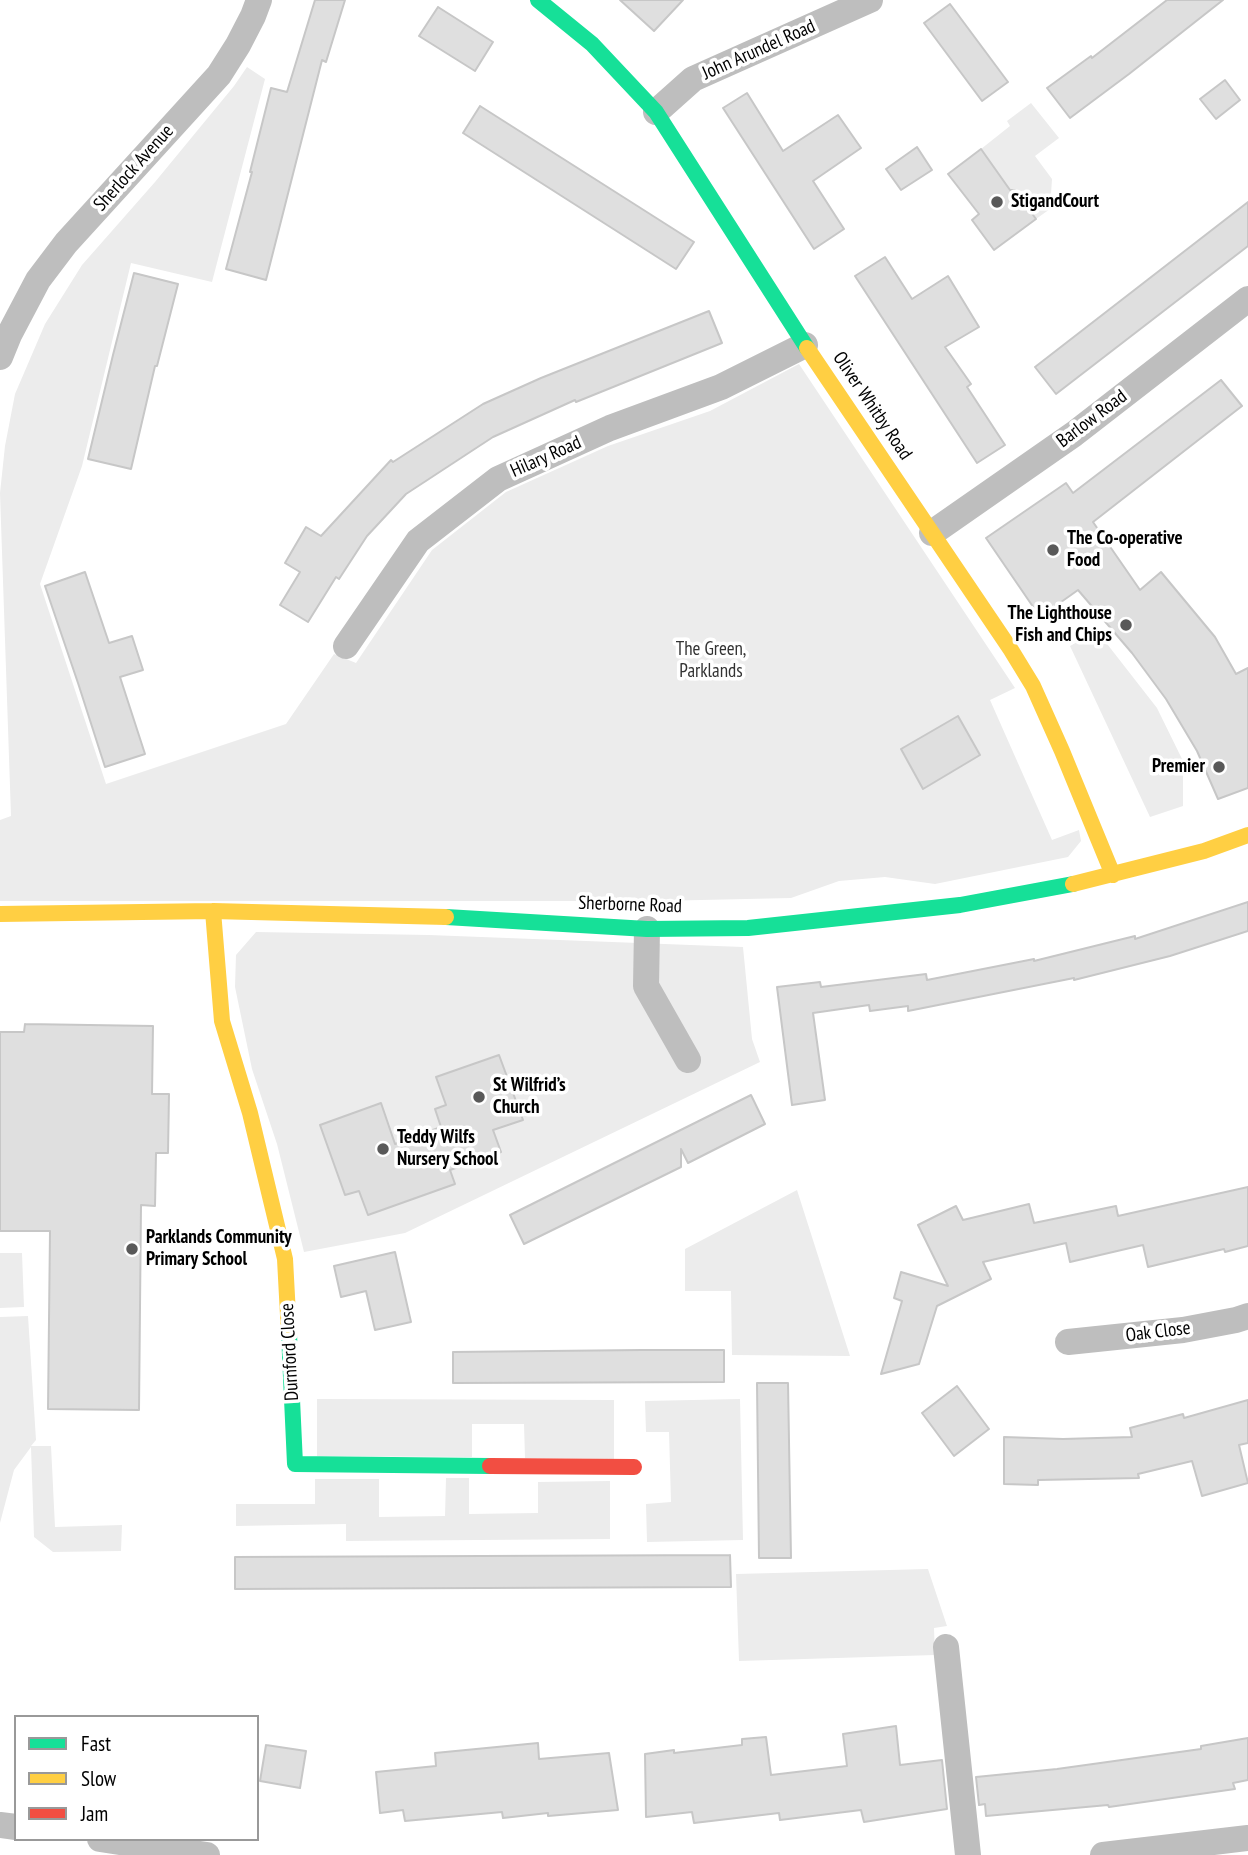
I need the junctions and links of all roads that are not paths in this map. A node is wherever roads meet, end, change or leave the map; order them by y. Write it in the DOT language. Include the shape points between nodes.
graph roads {
  1 [pos="259,0"];
  2 [pos="538,0"];
  3 [pos="870,0"];
  4 [pos="656,112"];
  5 [pos="1248,299"];
  6 [pos="3,342"];
  7 [pos="805,345"];
  8 [pos="932,533"];
  9 [pos="346,646"];
  10 [pos="1248,835"];
  11 [pos="1113,876"];
  12 [pos="213,911"];
  13 [pos="0,914"];
  14 [pos="647,929"];
  15 [pos="688,1060"];
  16 [pos="1248,1317"];
  17 [pos="1068,1342"];
  18 [pos="634,1466"];
  19 [pos="946,1647"];
  20 [pos="1248,1838"];
  21 [pos="113,1841"];
  22 [pos="207,1855"];
  23 [pos="968,1855"];
  24 [pos="1103,1855"];
  1 -- 6 [label="street, Sherlock Avenue" via="219,75 66,243 38,280"];
  2 -- 4 [label="street, Oliver Whitby Road" via="592,44"];
  3 -- 4 [label="street, John Arundel Road" via="694,79"];
  4 -- 7 [label="street, Oliver Whitby Road"];
  5 -- 8 [label="street, Barlow Road" via="1074,434"];
  7 -- 8 [label="street, Oliver Whitby Road"];
  7 -- 9 [label="street, Hilary Road" via="721,387 610,428 498,479 418,541"];
  8 -- 11 [label="street, Oliver Whitby Road" via="1033,686"];
  10 -- 11 [label="street, Sherborne Road"];
  11 -- 14 [label="street, Sherborne Road" via="960,905 748,928"];
  12 -- 13 [label="street, Sherborne Road"];
  12 -- 14 [label="street, Sherborne Road" via="428,916"];
  12 -- 18 [label="street, Durnford Close" via="222,1021 254,1126 285,1259 295,1464"];
  14 -- 15 [label="street" via="646,986"];
  16 -- 17 [label="street, Oak Close" via="1183,1330"];
  19 -- 23 [label="street"];
  20 -- 24 [label="street"];
  21 -- 22 [label="street"];
}
